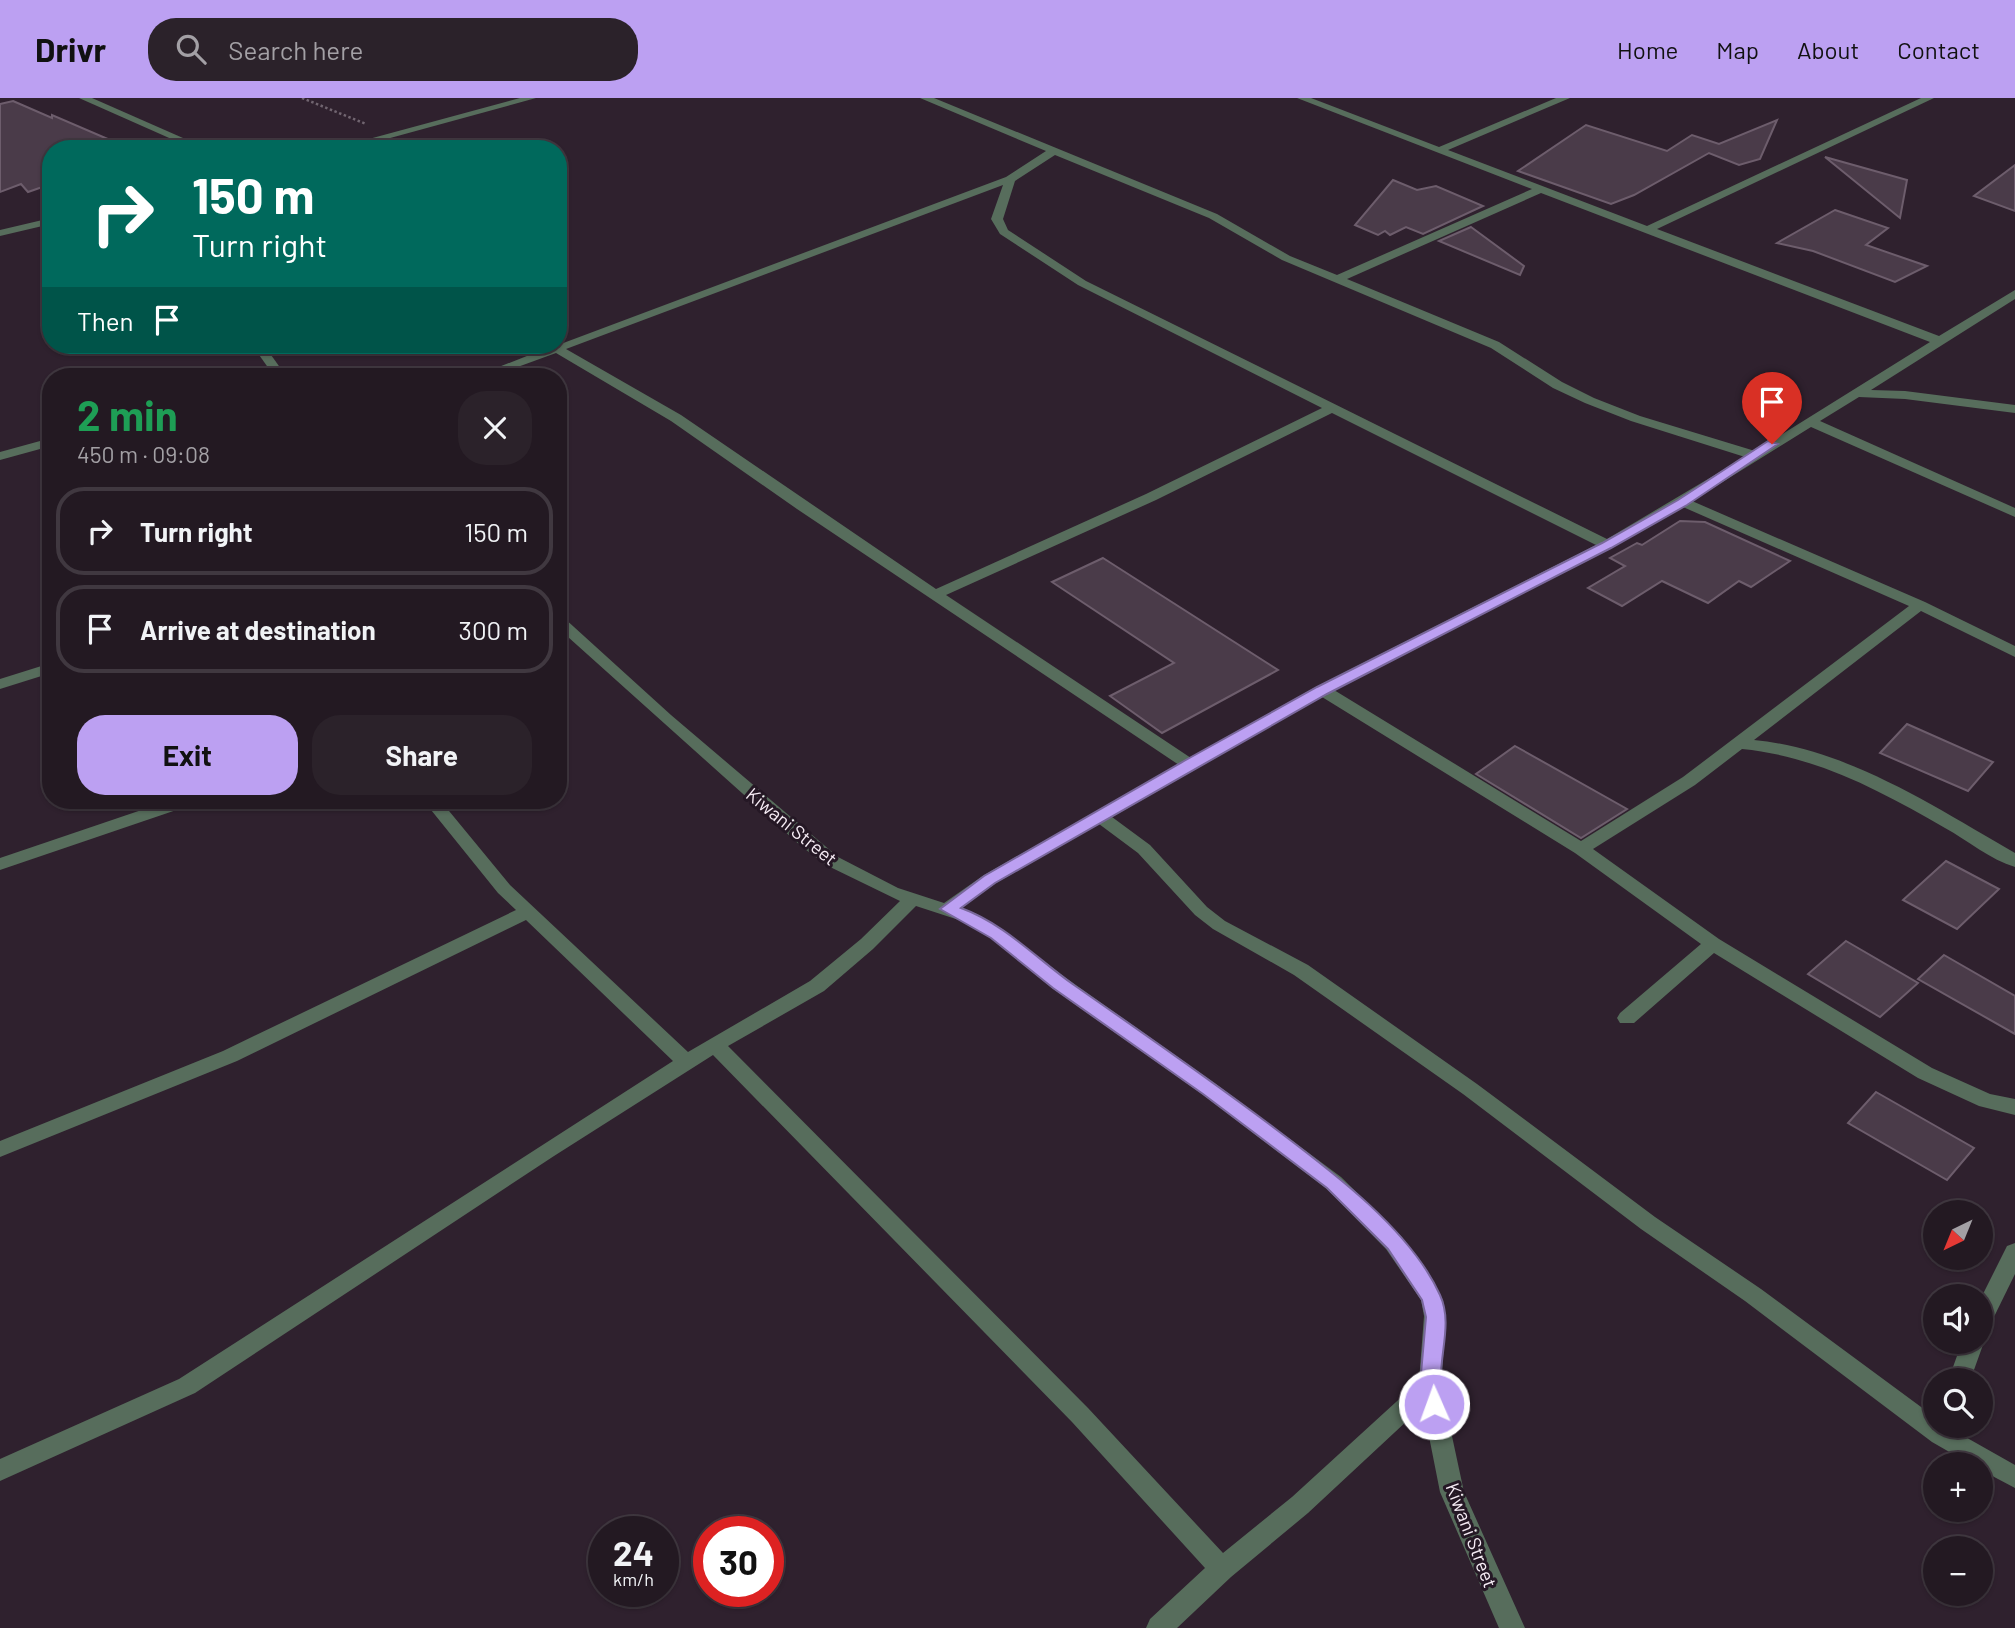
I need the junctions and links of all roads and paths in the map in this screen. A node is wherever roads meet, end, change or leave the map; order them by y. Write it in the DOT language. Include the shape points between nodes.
graph roads {
  1 [pos="84,98"];
  2 [pos="302,98"];
  3 [pos="531,98"];
  4 [pos="925,98"];
  5 [pos="1302,98"];
  6 [pos="1565,98"];
  7 [pos="1929,98"];
  8 [pos="393,134"];
  9 [pos="183,140"];
  10 [pos="371,140"];
  11 [pos="1440,150"];
  12 [pos="1054,151"];
  13 [pos="1010,179"];
  14 [pos="1541,189"];
  15 [pos="42,223"];
  16 [pos="1647,230"];
  17 [pos="0,233"];
  18 [pos="1337,279"];
  19 [pos="2015,294"];
  20 [pos="567,341"];
  21 [pos="1940,341"];
  22 [pos="534,354"];
  23 [pos="567,354"];
  24 [pos="501,368"];
  25 [pos="1857,393"];
  26 [pos="1330,409"];
  27 [pos="2015,409"];
  28 [pos="1808,421"];
  29 [pos="42,444"];
  30 [pos="1754,455"];
  31 [pos="0,456"];
  32 [pos="1682,502"];
  33 [pos="2015,513"];
  34 [pos="1606,545"];
  35 [pos="937,594"];
  36 [pos="1920,605"];
  37 [pos="567,628"];
  38 [pos="2015,652"];
  39 [pos="42,671"];
  40 [pos="0,684"];
  41 [pos="1322,691"];
  42 [pos="1736,743"];
  43 [pos="1189,764"];
  44 [pos="162,809"];
  45 [pos="439,809"];
  46 [pos="1099,816"];
  47 [pos="1581,849"];
  48 [pos="2015,862"];
  49 [pos="0,864"];
  50 [pos="912,899"];
  51 [pos="948,909"];
  52 [pos="527,912"];
  53 [pos="1713,944"];
  54 [pos="1627,1018"];
  55 [pos="716,1046"];
  56 [pos="686,1062"];
  57 [pos="2015,1107"];
  58 [pos="0,1149"];
  59 [pos="2015,1252"];
  60 [pos="1993,1296"];
  61 [pos="1430,1385"];
  62 [pos="1923,1416"];
  63 [pos="1954,1438"];
  64 [pos="0,1471"];
  65 [pos="2015,1477"];
  66 [pos="1222,1569"];
  67 [pos="1159,1628"];
  68 [pos="1512,1628"];
  1 -- 9 [label="street"];
  2 -- 8 [label="path"];
  3 -- 8 [label="street"];
  4 -- 12 [label="street"];
  5 -- 11 [label="street"];
  6 -- 11 [label="street"];
  7 -- 16 [label="street"];
  8 -- 10 [label="street"];
  11 -- 14 [label="street"];
  12 -- 13 [label="street"];
  12 -- 18 [label="street" via="1213,216 1286,258"];
  13 -- 20 [label="street"];
  13 -- 26 [label="street" via="997,219 1004,232 1082,283"];
  14 -- 16 [label="street"];
  14 -- 18 [label="street"];
  15 -- 17 [label="street"];
  16 -- 21 [label="street"];
  18 -- 30 [label="street" via="1495,345 1567,389 1607,407"];
  19 -- 21 [label="street"];
  21 -- 25 [label="street"];
  22 -- 24 [label="street"];
  23 -- 35 [label="street" via="676,418"];
  25 -- 27 [label="street"];
  25 -- 28 [label="street"];
  26 -- 34 [label="street"];
  26 -- 35 [label="street"];
  28 -- 30 [label="street"];
  28 -- 33 [label="street"];
  29 -- 31 [label="street"];
  30 -- 32 [label="street"];
  32 -- 34 [label="street"];
  32 -- 36 [label="street"];
  34 -- 41 [label="street"];
  35 -- 43 [label="street"];
  36 -- 38 [label="street"];
  36 -- 42 [label="street"];
  37 -- 50 [label="street, Kiwani Street" via="807,842 863,878"];
  39 -- 40 [label="street"];
  41 -- 43 [label="street"];
  41 -- 47 [label="street"];
  42 -- 47 [label="street" via="1689,781"];
  42 -- 48 [label="street" via="1787,748 1868,780"];
  43 -- 46 [label="street"];
  44 -- 49 [label="street"];
  45 -- 52 [label="street"];
  46 -- 51 [label="street" via="990,879"];
  46 -- 62 [label="street" via="1143,849 1219,925 1324,985 1648,1223"];
  47 -- 53 [label="street"];
  50 -- 51 [label="street, Kiwani Street"];
  50 -- 55 [label="street" via="817,986"];
  51 -- 61 [label="street, Kiwani Street" via="997,934 1334,1183 1394,1243 1432,1298 1436,1317"];
  52 -- 56 [label="street"];
  52 -- 58 [label="street" via="230,1056"];
  53 -- 54 [label="street"];
  53 -- 57 [label="street" via="1924,1073 1986,1101"];
  55 -- 56 [label="street"];
  55 -- 66 [label="street" via="1080,1415"];
  56 -- 64 [label="street" via="187,1386"];
  59 -- 60 [label="street"];
  61 -- 66 [label="street" via="1300,1505"];
  61 -- 68 [label="street, Kiwani Street" via="1452,1492"];
  63 -- 65 [label="street"];
  66 -- 67 [label="street"];
}
